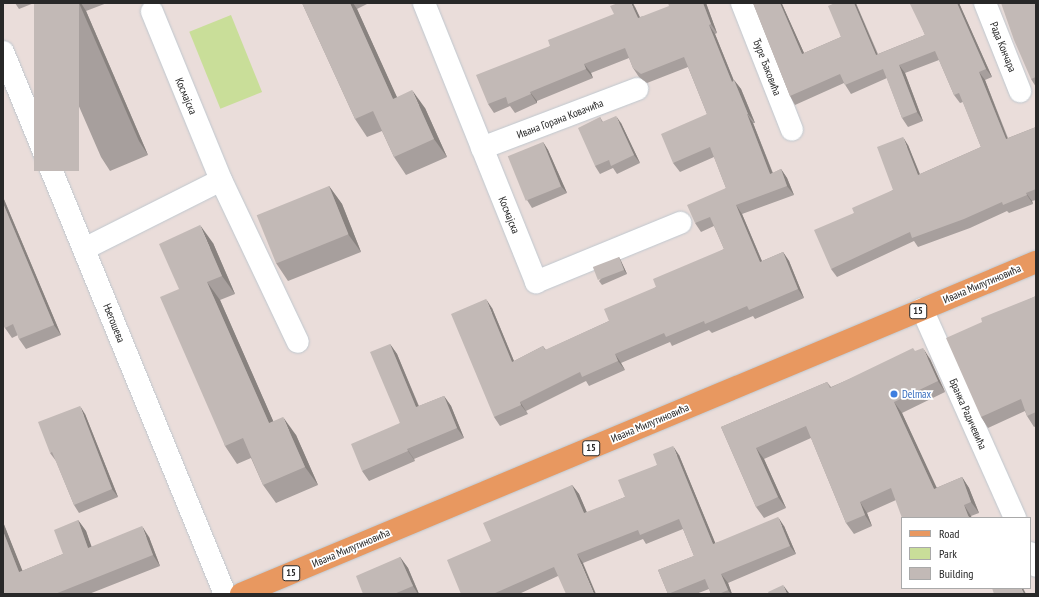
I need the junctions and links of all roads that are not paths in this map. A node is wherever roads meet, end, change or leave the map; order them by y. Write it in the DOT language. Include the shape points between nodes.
graph roads {
  1 [pos="424,3"];
  2 [pos="742,3"];
  3 [pos="985,3"];
  4 [pos="152,12"];
  5 [pos="3,52"];
  6 [pos="637,89"];
  7 [pos="1020,91"];
  8 [pos="792,130"];
  9 [pos="482,148"];
  10 [pos="221,180"];
  11 [pos="680,223"];
  12 [pos="84,249"];
  13 [pos="1036,262"];
  14 [pos="922,309"];
  15 [pos="298,342"];
  16 [pos="1015,517"];
  17 [pos="1031,555"];
  18 [pos="1036,566"];
  19 [pos="225,594"];
  20 [pos="242,594"];
  1 -- 9 [label="street, Космајска"];
  2 -- 8 [label="street, Ђуре Ђаковића"];
  3 -- 7 [label="street, Рада Кончара"];
  4 -- 10 [label="street, Космајска"];
  5 -- 12 [label="street, Његошева"];
  6 -- 9 [label="street, Ивана Горана Ковачића"];
  9 -- 11 [label="street, Космајска" via="536,282"];
  10 -- 12 [label="street"];
  10 -- 15 [label="street, Космајска"];
  12 -- 19 [label="street, Његошева"];
  13 -- 14 [label="main road, Ивана Милутиновића / 15"];
  14 -- 16 [label="street, Бранка Радичевића"];
  14 -- 20 [label="main road, Ивана Милутиновића / 15"];
  17 -- 18 [label="street"];
}
